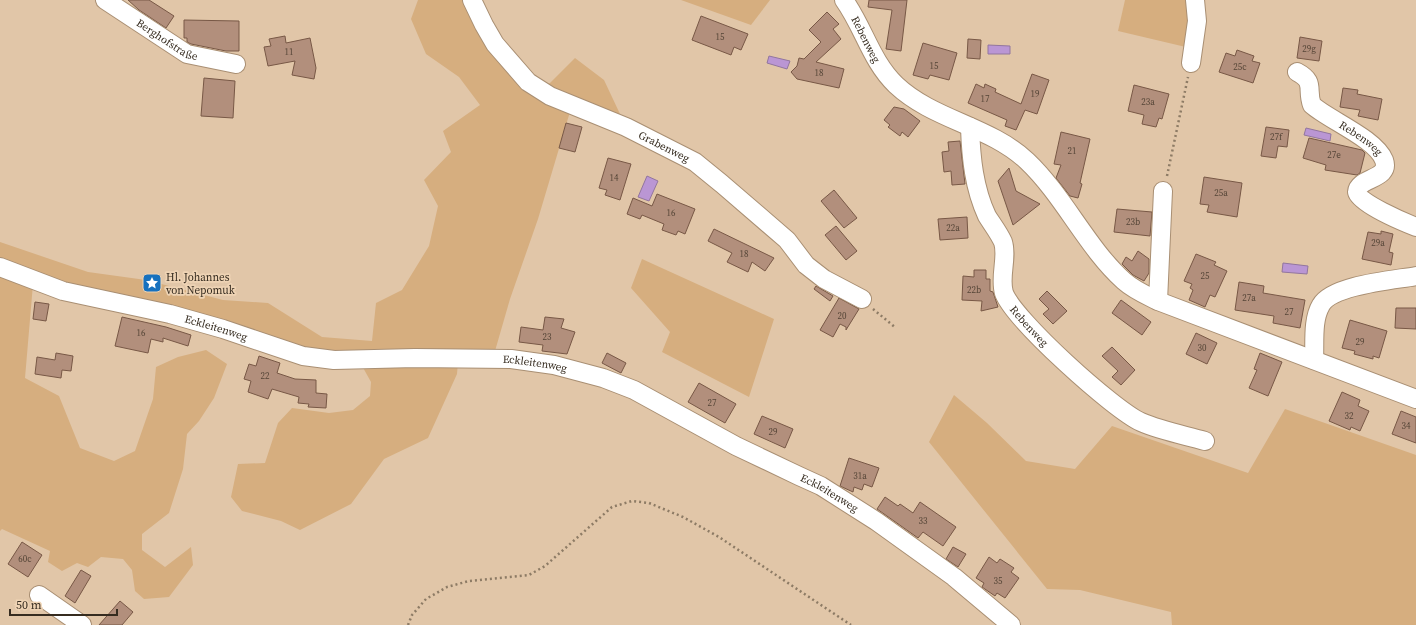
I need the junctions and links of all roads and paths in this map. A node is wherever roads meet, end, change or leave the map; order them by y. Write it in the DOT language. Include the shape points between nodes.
graph roads {
  1 [pos="105,0"];
  2 [pos="472,0"];
  3 [pos="844,0"];
  4 [pos="1195,0"];
  5 [pos="1191,63"];
  6 [pos="236,64"];
  7 [pos="1297,72"];
  8 [pos="970,127"];
  9 [pos="1163,191"];
  10 [pos="1416,227"];
  11 [pos="0,267"];
  12 [pos="1416,276"];
  13 [pos="862,299"];
  14 [pos="1158,301"];
  15 [pos="896,328"];
  16 [pos="1314,360"];
  17 [pos="1416,399"];
  18 [pos="1205,441"];
  19 [pos="39,595"];
  20 [pos="82,625"];
  21 [pos="408,625"];
  22 [pos="851,625"];
  23 [pos="1010,625"];
  1 -- 6 [label="street, Berghofstraße" via="187,54"];
  2 -- 13 [label="street, Grabenweg" via="495,44 528,82 550,96 626,127 695,162 787,240 806,265"];
  3 -- 8 [label="street, Rebenweg" via="879,65 897,86 914,98"];
  4 -- 5 [label="street" via="1197,21"];
  5 -- 9 [label="path"];
  7 -- 10 [label="street, Rebenweg" via="1309,81 1312,105 1360,136 1384,161 1383,171 1359,188 1358,196 1368,204"];
  8 -- 14 [label="street, Rebenweg" via="1002,141 1024,158 1053,191 1115,272 1136,290"];
  8 -- 18 [label="street, Rebenweg" via="977,190 987,216 1003,242 1004,291 1009,305 1046,343 1124,413 1162,430"];
  9 -- 14 [label="street"];
  11 -- 23 [label="street, Eckleitenweg" via="63,291 223,328 304,356 334,360 511,358 554,365 603,378 634,390 736,446 821,486 876,521 954,577"];
  12 -- 16 [label="street" via="1343,291 1324,300 1318,311"];
  13 -- 15 [label="path"];
  14 -- 16 [label="street, Rebenweg"];
  16 -- 17 [label="street, Rebenweg"];
  19 -- 20 [label="street"];
  21 -- 22 [label="path" via="412,615 426,599 447,587 469,581 529,575 545,566 612,507 632,501 649,503 719,537"];
}
